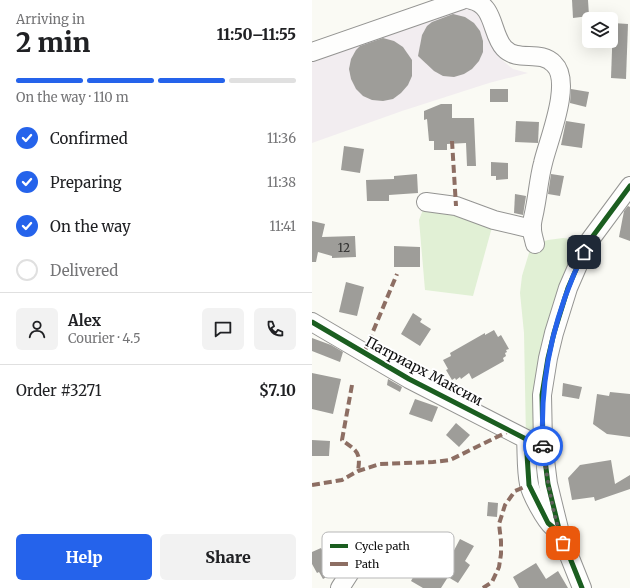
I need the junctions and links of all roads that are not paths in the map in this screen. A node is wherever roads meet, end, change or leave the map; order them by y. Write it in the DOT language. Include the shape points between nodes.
graph roads {
  1 [pos="462,0"];
  2 [pos="471,0"];
  3 [pos="312,52"];
  4 [pos="630,186"];
  5 [pos="426,202"];
  6 [pos="312,322"];
  7 [pos="560,533"];
  8 [pos="346,578"];
  9 [pos="340,588"];
  10 [pos="582,588"];
  1 -- 3 [label="street"];
  2 -- 5 [label="street" via="485,8 503,47 512,54 525,57 540,56 554,63 559,70 561,78 556,120 543,162 533,236 456,206"];
  4 -- 7 [label="street" via="590,240 581,258 568,288 548,358 542,395 543,444 548,484"];
  6 -- 7 [label="street, Патриарх Максим" via="409,379 526,439 529,485 548,523"];
  7 -- 10 [label="street"];
  8 -- 9 [label="street"];
}
